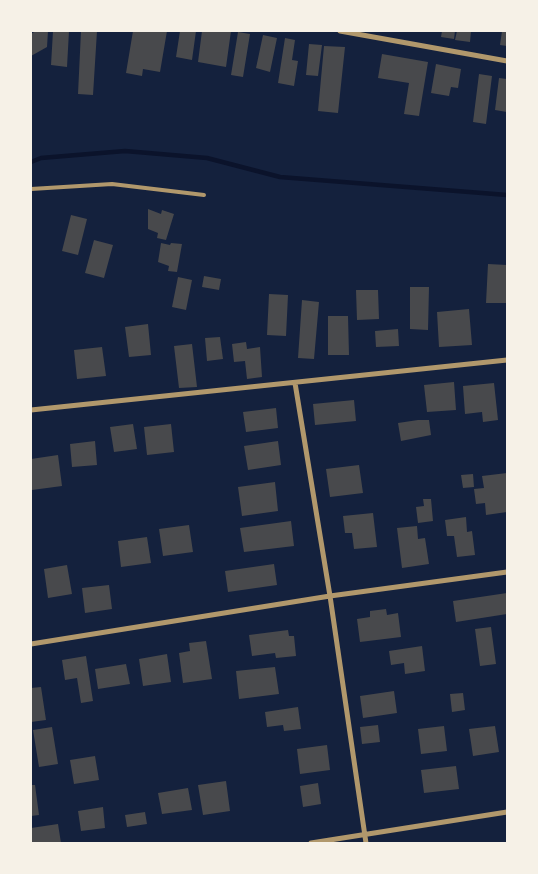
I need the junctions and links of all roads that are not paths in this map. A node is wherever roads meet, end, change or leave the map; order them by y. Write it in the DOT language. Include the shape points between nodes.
graph roads {
  1 [pos="340,31"];
  2 [pos="507,61"];
  3 [pos="31,189"];
  4 [pos="204,195"];
  5 [pos="507,360"];
  6 [pos="295,383"];
  7 [pos="31,410"];
  8 [pos="507,572"];
  9 [pos="330,596"];
  10 [pos="31,644"];
  11 [pos="507,812"];
  12 [pos="364,834"];
  13 [pos="311,843"];
  14 [pos="366,843"];
  1 -- 2 [label="street"];
  3 -- 4 [label="lane" via="112,184"];
  5 -- 6 [label="street"];
  6 -- 7 [label="street"];
  6 -- 9 [label="street"];
  8 -- 9 [label="street"];
  9 -- 10 [label="street"];
  9 -- 12 [label="street"];
  11 -- 12 [label="street"];
  12 -- 13 [label="street"];
  12 -- 14 [label="street"];
}
